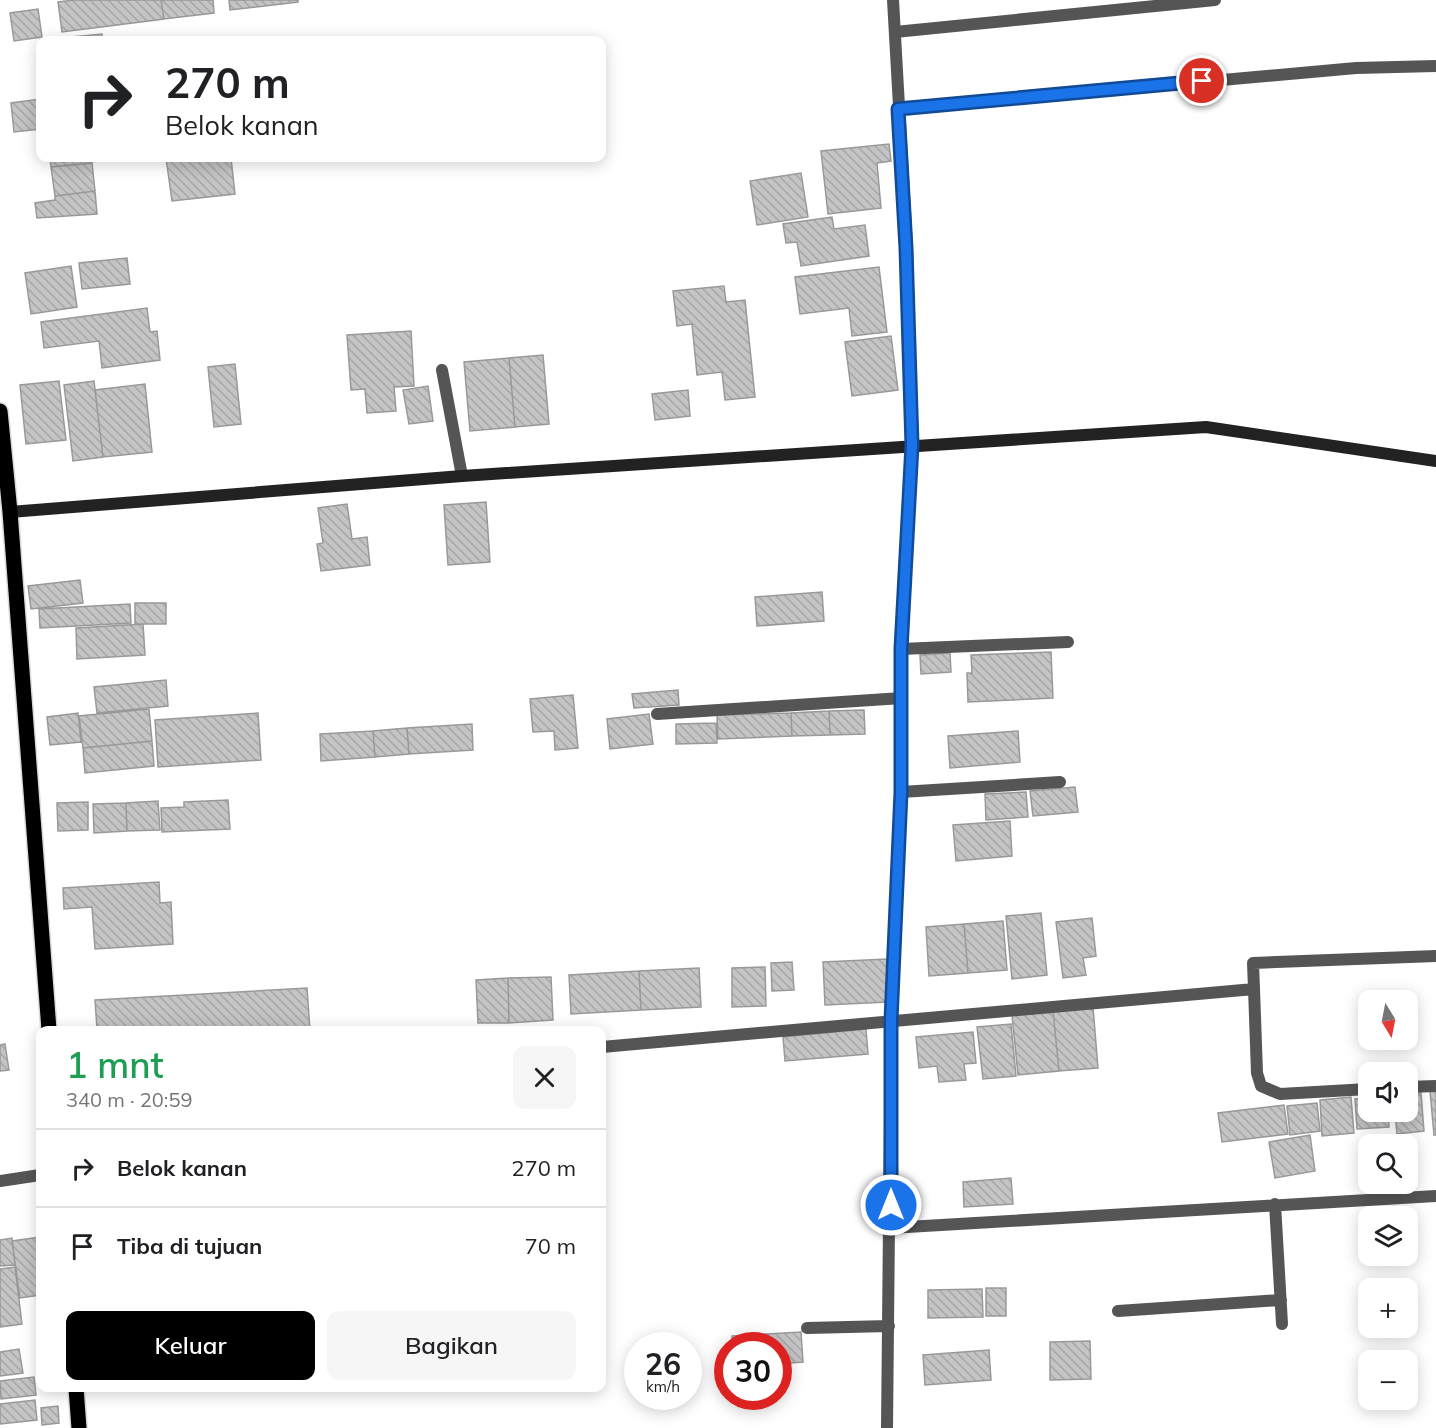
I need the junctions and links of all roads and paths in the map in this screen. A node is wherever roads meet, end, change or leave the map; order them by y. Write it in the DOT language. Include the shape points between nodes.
graph roads {
  1 [pos="893,0"];
  2 [pos="1215,0"];
  3 [pos="895,32"];
  4 [pos="1436,66"];
  5 [pos="898,109"];
  6 [pos="442,370"];
  7 [pos="0,411"];
  8 [pos="912,445"];
  9 [pos="1436,461"];
  10 [pos="462,476"];
  11 [pos="10,512"];
  12 [pos="6,531"];
  13 [pos="1068,642"];
  14 [pos="901,649"];
  15 [pos="902,698"];
  16 [pos="657,714"];
  17 [pos="1060,782"];
  18 [pos="901,792"];
  19 [pos="1436,956"];
  20 [pos="1254,989"];
  21 [pos="891,1020"];
  22 [pos="49,1026"];
  23 [pos="606,1047"];
  24 [pos="1436,1086"];
  25 [pos="1418,1087"];
  26 [pos="1358,1090"];
  27 [pos="36,1176"];
  28 [pos="0,1180"];
  29 [pos="1436,1196"];
  30 [pos="1275,1204"];
  31 [pos="890,1228"];
  32 [pos="1281,1300"];
  33 [pos="1119,1311"];
  34 [pos="1282,1324"];
  35 [pos="889,1326"];
  36 [pos="807,1328"];
  37 [pos="76,1392"];
  38 [pos="79,1428"];
  39 [pos="887,1428"];
  1 -- 3 [label="street"];
  2 -- 3 [label="street"];
  3 -- 5 [label="street"];
  4 -- 5 [label="street" via="1345,69"];
  5 -- 8 [label="street"];
  6 -- 10 [label="street"];
  7 -- 11 [label="main road"];
  8 -- 9 [label="street" via="1206,427"];
  8 -- 10 [label="street"];
  8 -- 14 [label="street"];
  10 -- 11 [label="street"];
  11 -- 12 [label="main road"];
  12 -- 22 [label="main road"];
  13 -- 14 [label="street"];
  14 -- 15 [label="street"];
  15 -- 16 [label="street"];
  15 -- 18 [label="street"];
  17 -- 18 [label="street"];
  18 -- 21 [label="street"];
  19 -- 20 [label="street" via="1253,963"];
  20 -- 21 [label="street"];
  20 -- 26 [label="street" via="1261,1086 1280,1094"];
  21 -- 23 [label="street"];
  21 -- 31 [label="street"];
  24 -- 25 [label="street"];
  27 -- 28 [label="street"];
  29 -- 30 [label="street"];
  30 -- 31 [label="street"];
  30 -- 32 [label="street"];
  31 -- 35 [label="street"];
  32 -- 33 [label="street"];
  32 -- 34 [label="street"];
  35 -- 36 [label="street"];
  35 -- 39 [label="street"];
  37 -- 38 [label="main road"];
}
